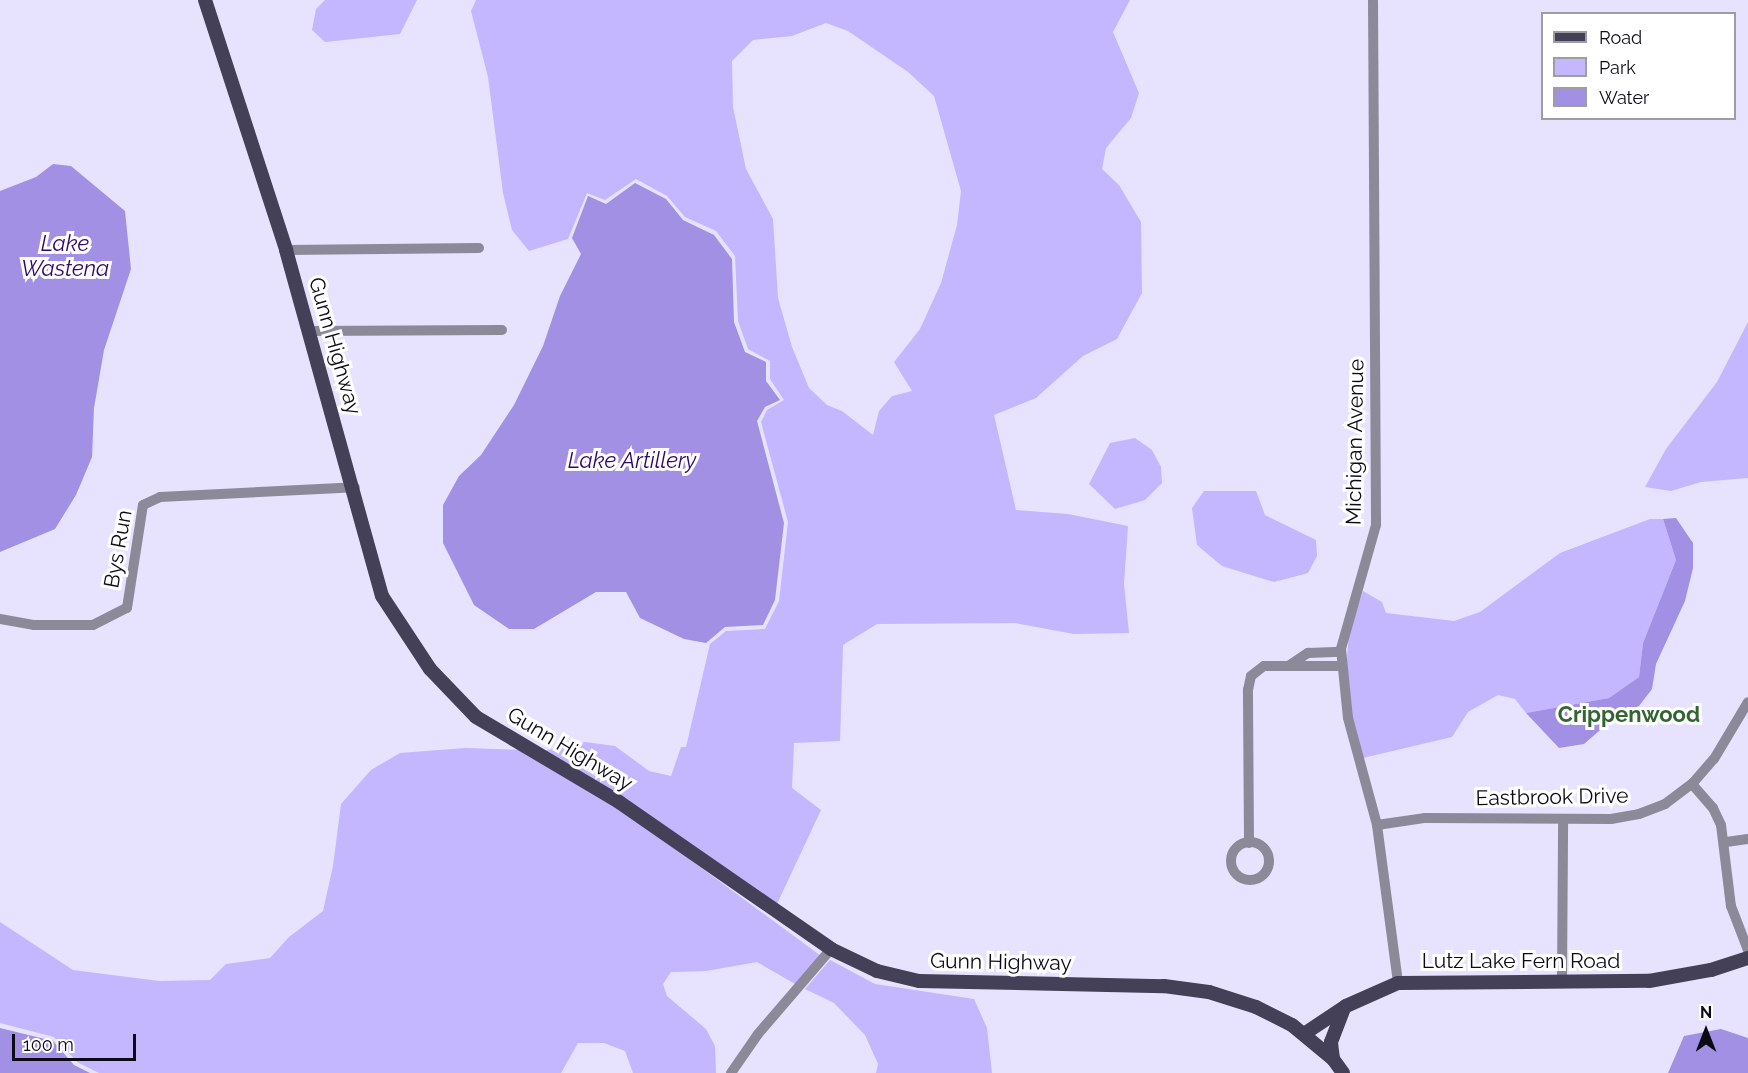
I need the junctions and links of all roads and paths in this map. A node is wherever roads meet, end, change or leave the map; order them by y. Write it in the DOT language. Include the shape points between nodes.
graph roads {
  1 [pos="205,0"];
  2 [pos="1373,0"];
  3 [pos="478,248"];
  4 [pos="286,250"];
  5 [pos="502,330"];
  6 [pos="309,331"];
  7 [pos="355,487"];
  8 [pos="0,619"];
  9 [pos="1341,652"];
  10 [pos="1290,665"];
  11 [pos="1342,666"];
  12 [pos="1748,702"];
  13 [pos="1692,784"];
  14 [pos="1563,819"];
  15 [pos="1377,825"];
  16 [pos="1748,839"];
  17 [pos="1249,843"];
  18 [pos="1726,843"];
  19 [pos="831,949"];
  20 [pos="1748,950"];
  21 [pos="1748,958"];
  22 [pos="1562,981"];
  23 [pos="1398,983"];
  24 [pos="1346,1006"];
  25 [pos="1304,1034"];
  26 [pos="1333,1059"];
  27 [pos="731,1073"];
  28 [pos="1343,1073"];
  1 -- 4 [label="main road, Gunn Highway"];
  2 -- 9 [label="street, Michigan Avenue" via="1376,525"];
  3 -- 4 [label="street"];
  4 -- 6 [label="main road, Gunn Highway"];
  5 -- 6 [label="street"];
  6 -- 7 [label="main road, Gunn Highway"];
  7 -- 8 [label="street, Bys Run" via="160,497 143,505 127,608 93,625 34,625"];
  7 -- 19 [label="main road, Gunn Highway" via="382,596 430,669 477,717 619,802"];
  9 -- 10 [label="street" via="1308,653"];
  9 -- 11 [label="street, Michigan Avenue"];
  10 -- 11 [label="street"];
  10 -- 17 [label="street" via="1264,666 1249,682"];
  11 -- 15 [label="street, Michigan Avenue" via="1348,718"];
  12 -- 13 [label="street, Eastbrook Drive" via="1714,759"];
  13 -- 14 [label="street, Eastbrook Drive" via="1665,804 1639,814 1611,819"];
  13 -- 18 [label="street" via="1713,808"];
  14 -- 15 [label="street, Eastbrook Drive" via="1425,818"];
  14 -- 22 [label="street"];
  15 -- 23 [label="street, Michigan Avenue"];
  16 -- 18 [label="street"];
  18 -- 20 [label="street" via="1727,888"];
  19 -- 25 [label="main road, Gunn Highway" via="877,971 919,981 1164,986 1209,992 1256,1006"];
  19 -- 27 [label="street"];
  21 -- 22 [label="main road, Lutz Lake Fern Road" via="1711,970 1649,981"];
  22 -- 23 [label="main road, Lutz Lake Fern Road"];
  23 -- 24 [label="main road, Lutz Lake Fern Road"];
  24 -- 25 [label="main road, Lutz Lake Fern Road"];
  24 -- 26 [label="main road" via="1335,1024"];
  25 -- 26 [label="main road, Gunn Highway"];
  26 -- 28 [label="main road, Gunn Highway"];
}
